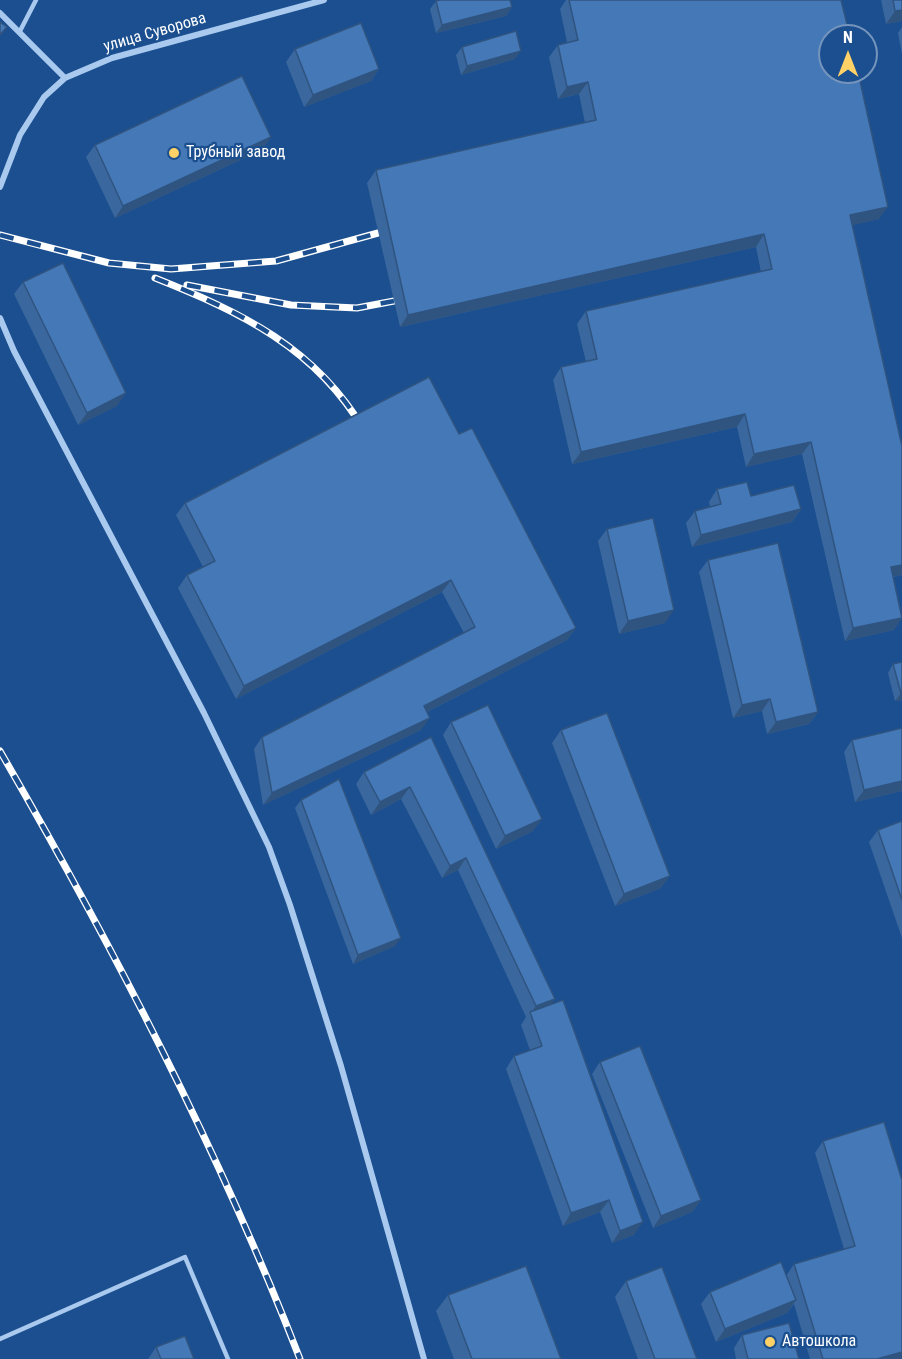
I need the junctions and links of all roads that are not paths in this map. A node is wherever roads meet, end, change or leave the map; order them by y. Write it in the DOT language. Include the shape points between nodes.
graph roads {
  1 [pos="36,0"];
  2 [pos="324,0"];
  3 [pos="0,13"];
  4 [pos="20,31"];
  5 [pos="65,78"];
  6 [pos="0,187"];
  7 [pos="0,318"];
  8 [pos="0,1339"];
  9 [pos="228,1359"];
  10 [pos="424,1359"];
  1 -- 4 [label="lane"];
  2 -- 5 [label="street, улица Суворова" via="112,58"];
  3 -- 4 [label="street"];
  4 -- 5 [label="street"];
  5 -- 6 [label="street, улица Суворова" via="44,97 20,135"];
  7 -- 10 [label="street" via="269,847 341,1066"];
  8 -- 9 [label="lane" via="185,1257"];
}
